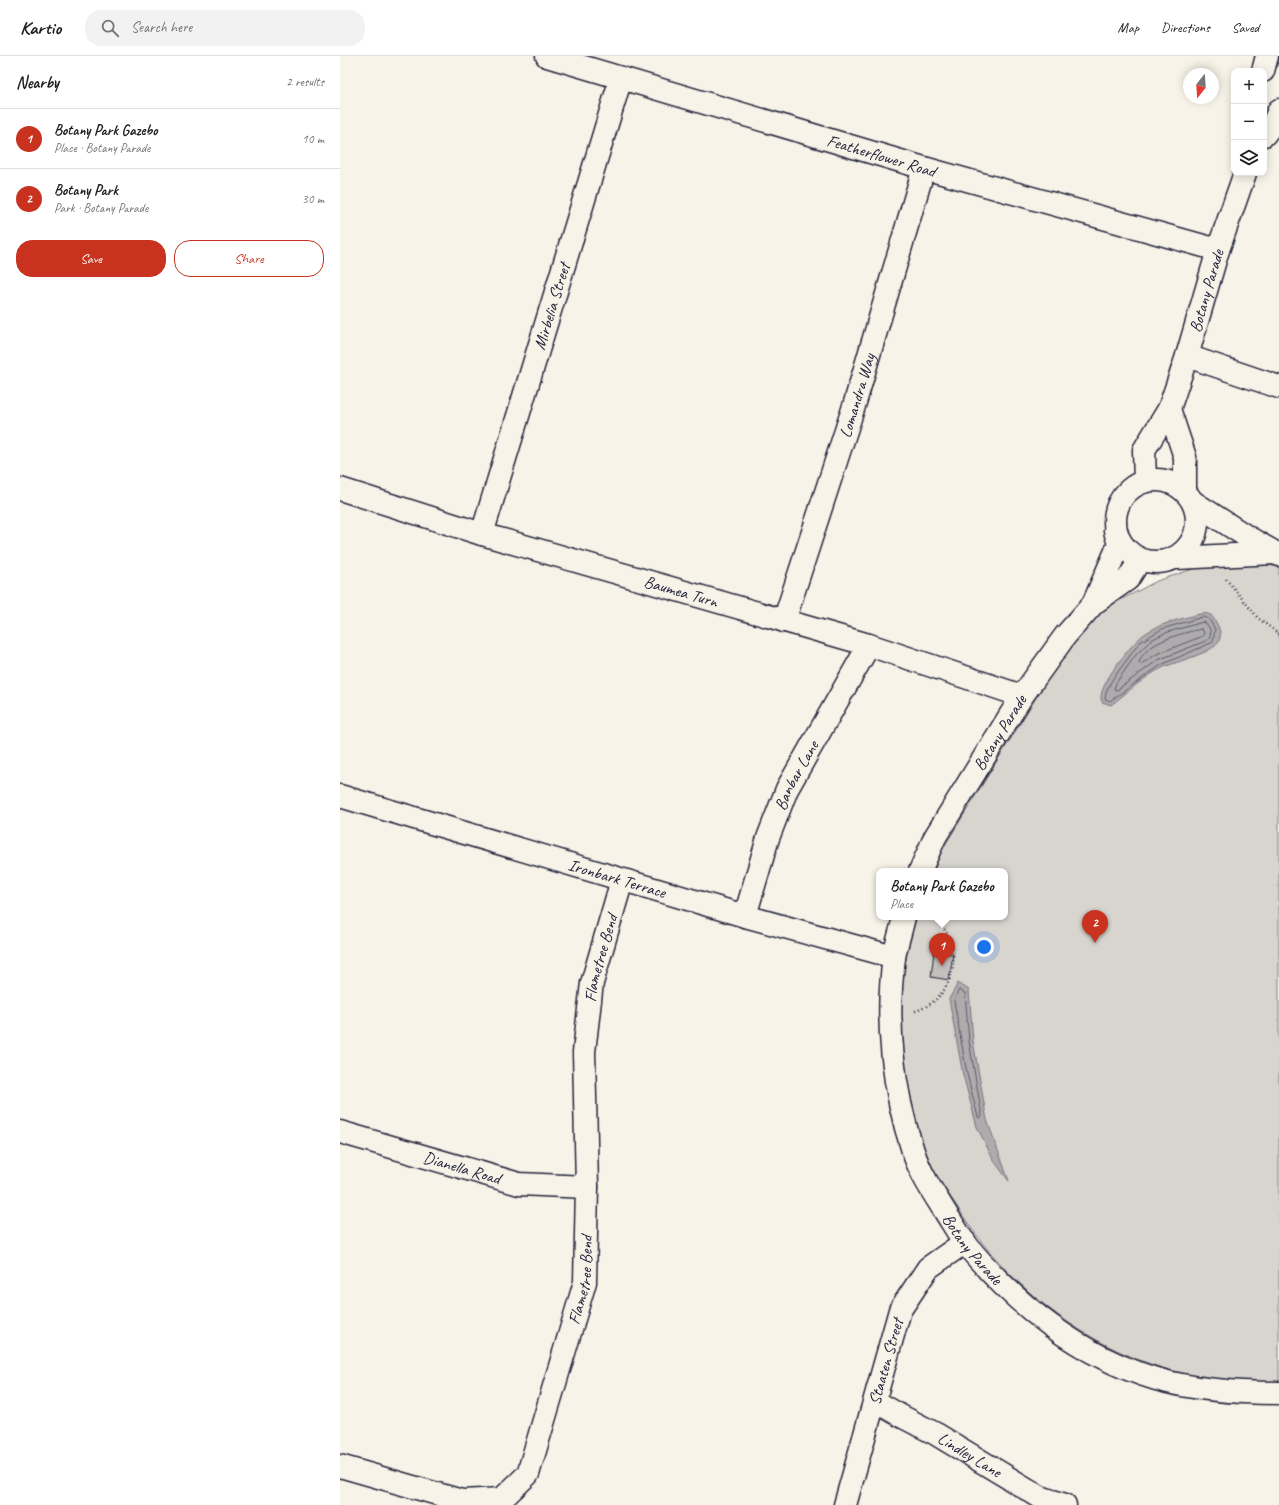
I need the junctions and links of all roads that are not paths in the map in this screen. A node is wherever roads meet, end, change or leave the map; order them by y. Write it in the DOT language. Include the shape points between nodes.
graph roads {
  1 [pos="547,56"];
  2 [pos="1267,56"];
  3 [pos="1264,68"];
  4 [pos="621,78"];
  5 [pos="1279,110"];
  6 [pos="1267,131"];
  7 [pos="924,168"];
  8 [pos="1244,176"];
  9 [pos="1218,250"];
  10 [pos="1187,356"];
  11 [pos="1279,387"];
  12 [pos="1169,409"];
  13 [pos="1145,481"];
  14 [pos="340,489"];
  15 [pos="1189,497"];
  16 [pos="1115,531"];
  17 [pos="482,534"];
  18 [pos="1276,554"];
  19 [pos="1177,558"];
  20 [pos="1140,560"];
  21 [pos="1094,603"];
  22 [pos="784,621"];
  23 [pos="869,645"];
  24 [pos="1022,696"];
  25 [pos="340,796"];
  26 [pos="921,868"];
  27 [pos="622,880"];
  28 [pos="745,916"];
  29 [pos="903,920"];
  30 [pos="894,957"];
  31 [pos="340,1132"];
  32 [pos="587,1187"];
  33 [pos="965,1242"];
  34 [pos="1279,1393"];
  35 [pos="876,1400"];
  36 [pos="340,1466"];
  37 [pos="845,1505"];
  38 [pos="1065,1505"];
  1 -- 4 [label="street, Featherflower Road"];
  2 -- 3 [label="street"];
  4 -- 7 [label="street, Featherflower Road"];
  4 -- 17 [label="street, Mirbelia Street"];
  5 -- 6 [label="street"];
  7 -- 9 [label="street, Featherflower Road"];
  7 -- 22 [label="street, Lomandra Way" via="854,406"];
  8 -- 9 [label="street, Botany Parade"];
  9 -- 10 [label="street, Botany Parade"];
  10 -- 11 [label="street"];
  10 -- 12 [label="street, Botany Parade"];
  12 -- 13 [label="street, Botany Parade" via="1144,450"];
  12 -- 15 [label="street" via="1185,458"];
  13 -- 15 [label="street" via="1160,480 1173,483"];
  13 -- 16 [label="street" via="1133,486 1124,495 1114,518"];
  14 -- 17 [label="street, Baumea Turn"];
  15 -- 18 [label="street"];
  15 -- 19 [label="street" via="1198,514 1198,527 1194,540"];
  16 -- 20 [label="street" via="1124,548"];
  16 -- 21 [label="street, Botany Parade" via="1119,544"];
  17 -- 22 [label="street, Baumea Turn"];
  18 -- 19 [label="street"];
  19 -- 20 [label="street" via="1158,563"];
  20 -- 21 [label="street, Botany Parade" via="1128,579"];
  21 -- 24 [label="street, Botany Parade" via="1065,636"];
  22 -- 23 [label="street, Baumea Turn"];
  23 -- 24 [label="street, Baumea Turn"];
  23 -- 28 [label="street, Banbar Lane" via="787,789 768,838"];
  24 -- 26 [label="street, Botany Parade" via="935,837"];
  25 -- 27 [label="street, Ironbark Terrace"];
  27 -- 28 [label="street, Ironbark Terrace"];
  27 -- 32 [label="street, Flametree Bend" via="592,983 584,1052"];
  28 -- 30 [label="street, Ironbark Terrace"];
  29 -- 30 [label="street, Botany Parade"];
  30 -- 33 [label="street, Botany Parade" via="891,1026 895,1073 905,1124 913,1153 926,1180"];
  31 -- 32 [label="street, Dianella Road" via="519,1184"];
  32 -- 36 [label="street, Flametree Bend" via="586,1282 528,1474 502,1499 462,1501"];
  33 -- 34 [label="street, Botany Parade" via="1006,1288 1045,1322 1079,1345 1115,1364 1156,1379 1200,1388"];
  33 -- 35 [label="street, Staaten Street" via="928,1268 900,1310"];
  35 -- 37 [label="street, Staaten Street"];
  35 -- 38 [label="street, Lindley Lane" via="1040,1497"];
}
